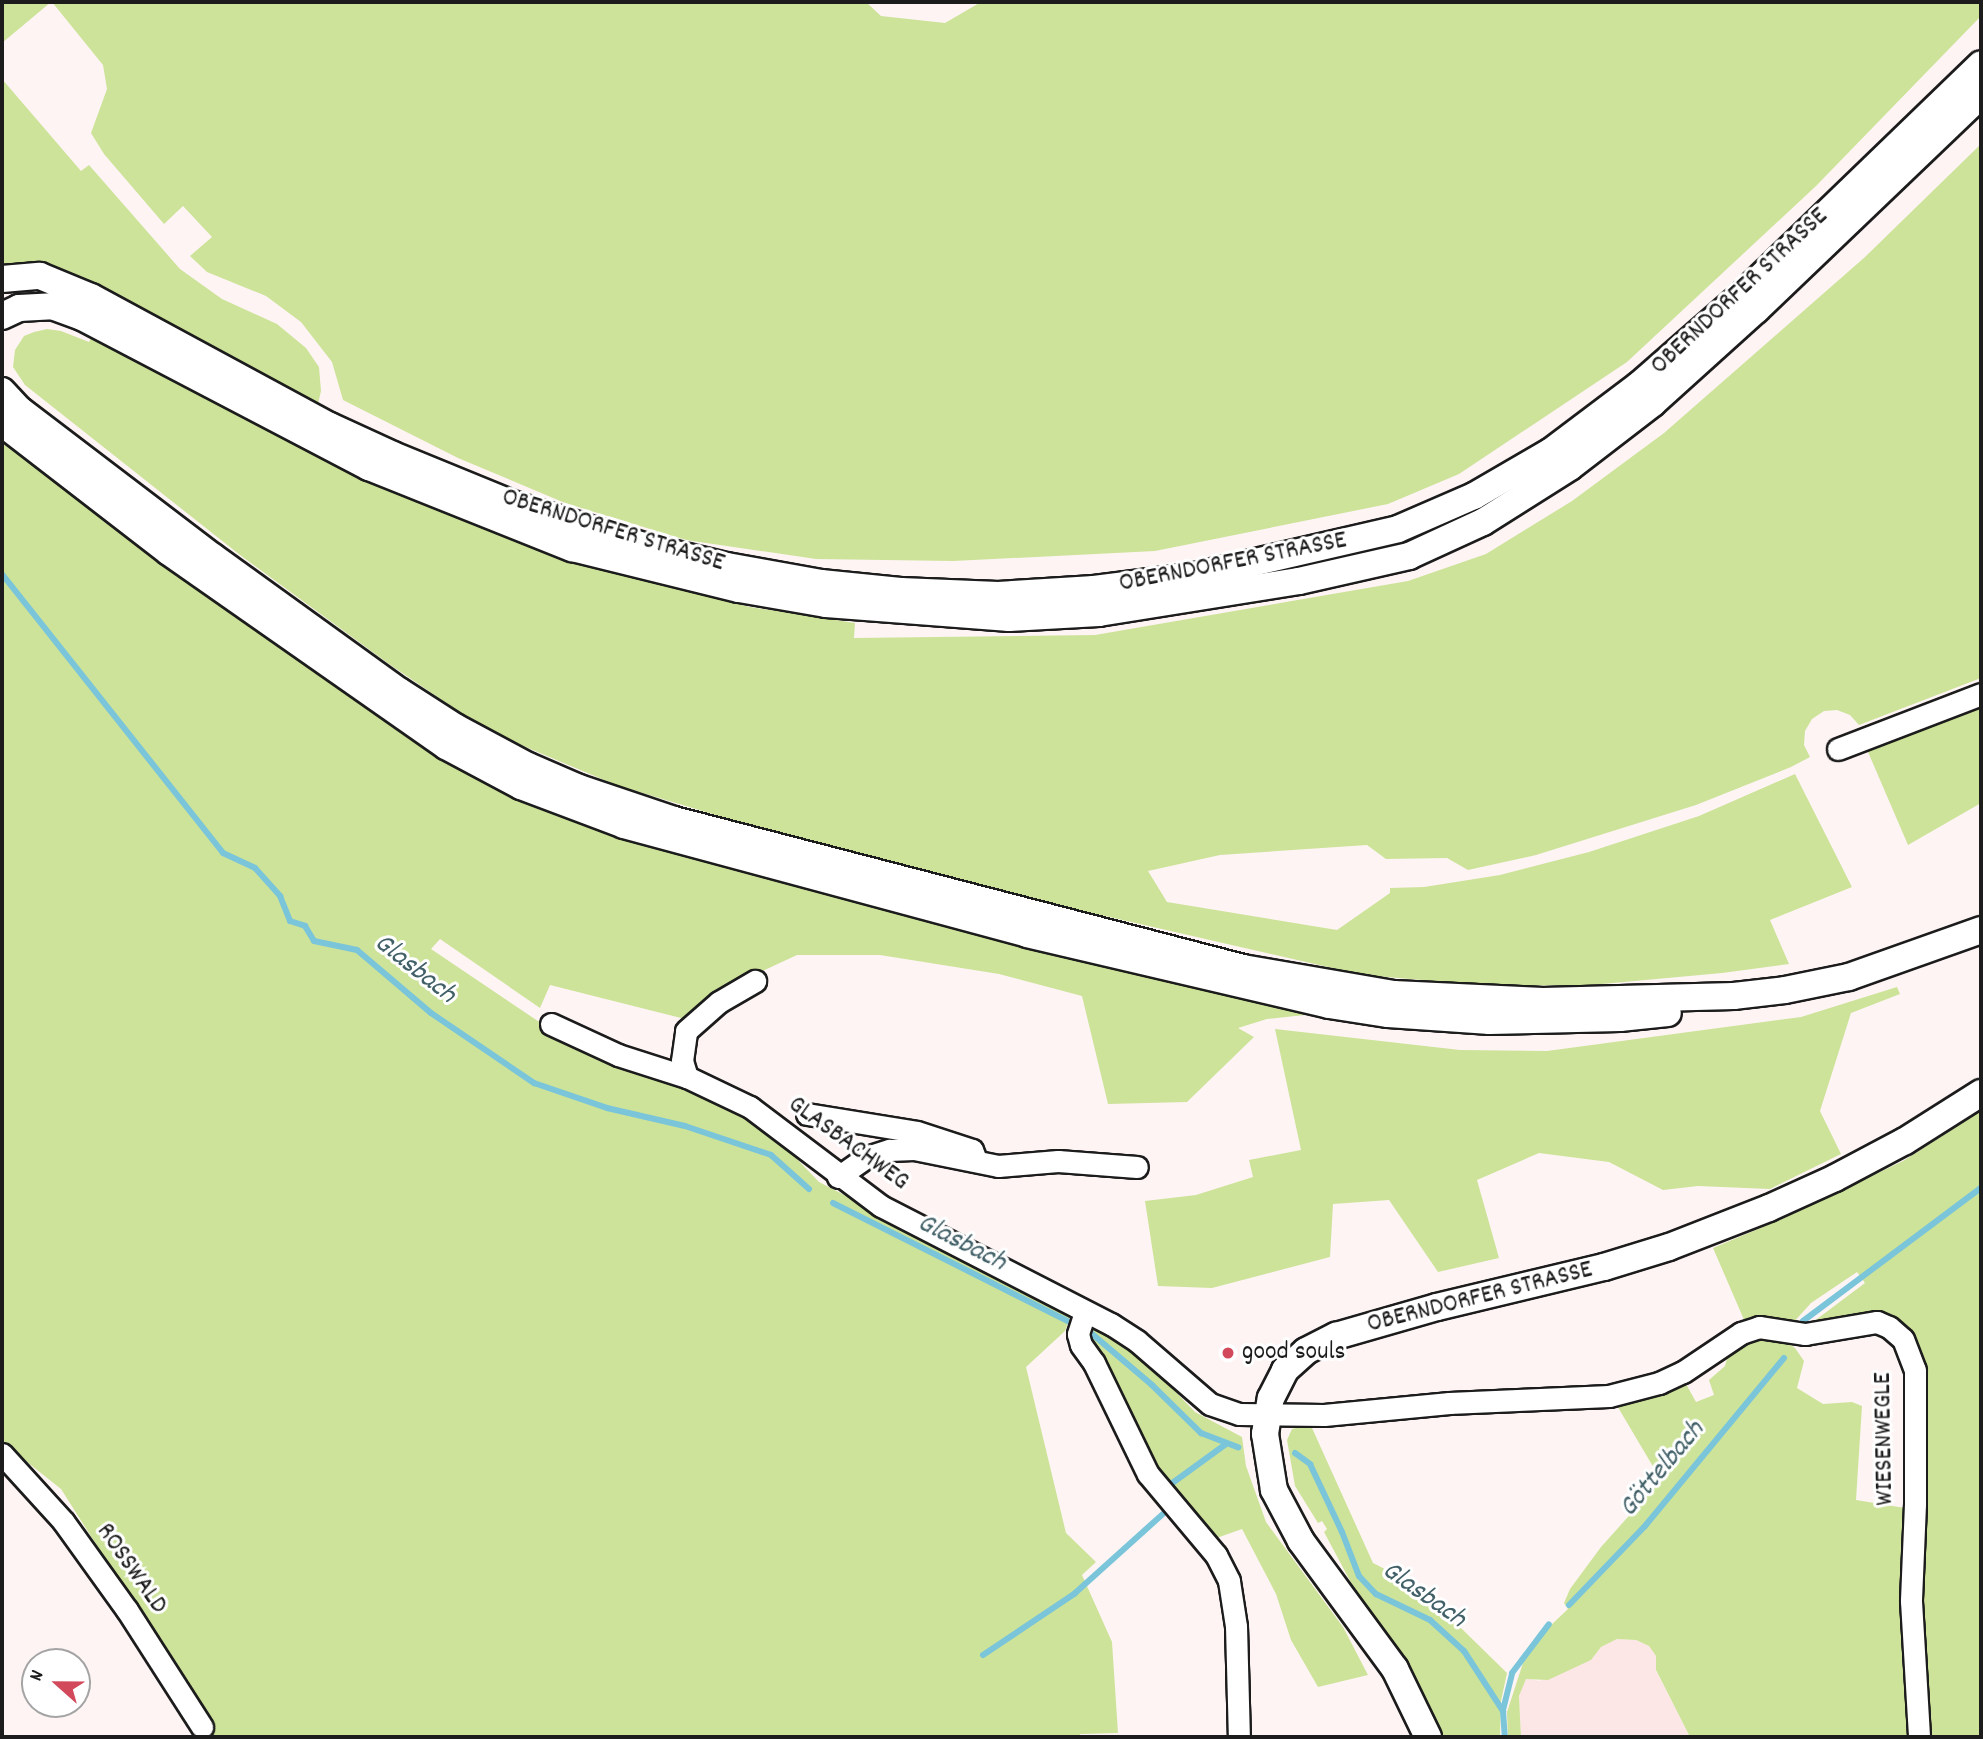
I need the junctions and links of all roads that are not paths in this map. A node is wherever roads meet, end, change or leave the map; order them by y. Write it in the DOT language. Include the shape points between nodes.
graph roads {
  1 [pos="1981,64"];
  2 [pos="1981,95"];
  3 [pos="2,279"];
  4 [pos="2,316"];
  5 [pos="2,391"];
  6 [pos="2,423"];
  7 [pos="1981,694"];
  8 [pos="1838,749"];
  9 [pos="1981,930"];
  10 [pos="755,981"];
  11 [pos="1734,996"];
  12 [pos="551,1024"];
  13 [pos="687,1077"];
  14 [pos="1981,1093"];
  15 [pos="807,1114"];
  16 [pos="976,1163"];
  17 [pos="1137,1167"];
  18 [pos="838,1177"];
  19 [pos="1085,1312"];
  20 [pos="1267,1415"];
  21 [pos="2,1454"];
  22 [pos="202,1727"];
  23 [pos="1239,1737"];
  24 [pos="1428,1737"];
  25 [pos="1919,1737"];
  1 -- 3 [label="main road, OBERNDORFER STRASSE" via="1742,295 1639,385 1550,452 1474,496 1398,530 1195,576 1094,589 998,595 901,591 808,580 650,548 516,505 394,455 40,276"];
  2 -- 4 [label="main road, OBERNDORFER STRASSE" via="1653,403 1570,467 1483,522 1409,556 1299,581 1099,613 1009,618 827,604 739,589 572,548 369,467 82,317 52,306 19,308"];
  5 -- 11 [label="main road" via="20,410 213,557 398,691 495,749 579,789 674,820 1048,918 1244,968 1344,988 1493,1000"];
  6 -- 11 [label="main road" via="169,552 446,746 521,786 624,825 1027,934 1329,1005 1443,1018 1538,1020 1679,1012"];
  7 -- 8 [label="street"];
  9 -- 11 [label="main road" via="1849,977"];
  10 -- 13 [label="street" via="719,1002 686,1031 682,1061"];
  12 -- 13 [label="street, GLASBACHWEG" via="618,1055"];
  13 -- 18 [label="street, GLASBACHWEG" via="750,1107"];
  14 -- 20 [label="main road, OBERNDORFER STRASSE" via="1835,1178 1670,1247 1437,1307 1317,1344 1285,1370"];
  15 -- 16 [label="street" via="917,1132 972,1150"];
  16 -- 17 [label="street" via="1085,1162"];
  16 -- 18 [label="street" via="914,1149 889,1150 867,1157"];
  18 -- 19 [label="street, GLASBACHWEG" via="881,1206"];
  19 -- 20 [label="street, GLASBACHWEG" via="1137,1340 1210,1404 1239,1415"];
  19 -- 23 [label="street" via="1078,1334 1081,1345 1148,1474 1224,1568 1235,1614"];
  20 -- 24 [label="main road, OBERNDORFER STRASSE" via="1268,1465 1278,1500 1333,1587 1395,1669"];
  20 -- 25 [label="street, WIESENWEGLE" via="1609,1396 1671,1377 1759,1326 1805,1334 1877,1322 1889,1327 1903,1339 1914,1370 1911,1601"];
  21 -- 22 [label="street, ROSSWALD" via="63,1521"];
}
